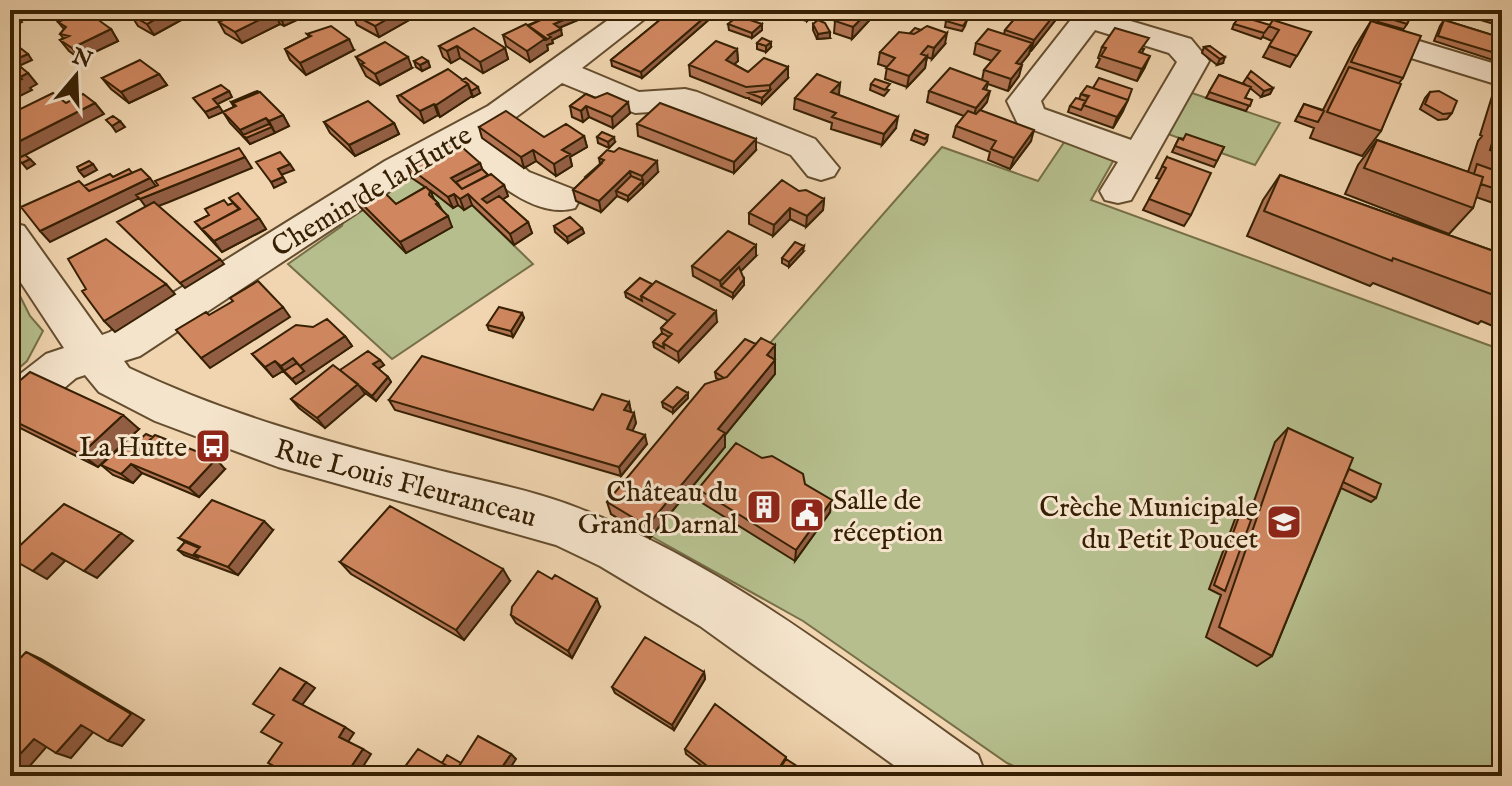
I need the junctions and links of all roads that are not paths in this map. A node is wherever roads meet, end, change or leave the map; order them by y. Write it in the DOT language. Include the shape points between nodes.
graph roads {
  1 [pos="641,10"];
  2 [pos="1094,15"];
  3 [pos="1419,50"];
  4 [pos="561,71"];
  5 [pos="1502,76"];
  6 [pos="463,134"];
  7 [pos="1142,151"];
  8 [pos="821,168"];
  9 [pos="1118,191"];
  10 [pos="562,199"];
  11 [pos="10,236"];
  12 [pos="93,356"];
  13 [pos="10,407"];
  14 [pos="957,776"];
  1 -- 4 [label="street, Chemin de la Hutte"];
  2 -- 7 [label="street" via="1180,46 1193,61"];
  2 -- 7 [label="street" via="1024,101 1025,109 1030,116 1124,152"];
  3 -- 5 [label="street"];
  4 -- 6 [label="street, Chemin de la Hutte"];
  4 -- 8 [label="street" via="635,103 685,99 803,147"];
  6 -- 10 [label="street" via="516,181"];
  6 -- 12 [label="street, Chemin de la Hutte" via="361,192 125,344"];
  7 -- 9 [label="street"];
  11 -- 12 [label="street, Rue Louis Fleuranceau"];
  12 -- 13 [label="street, Chemin de la Hutte" via="61,366"];
  12 -- 14 [label="street, Rue Louis Fleuranceau" via="114,380 275,447 565,525 597,539 731,616"];
}
